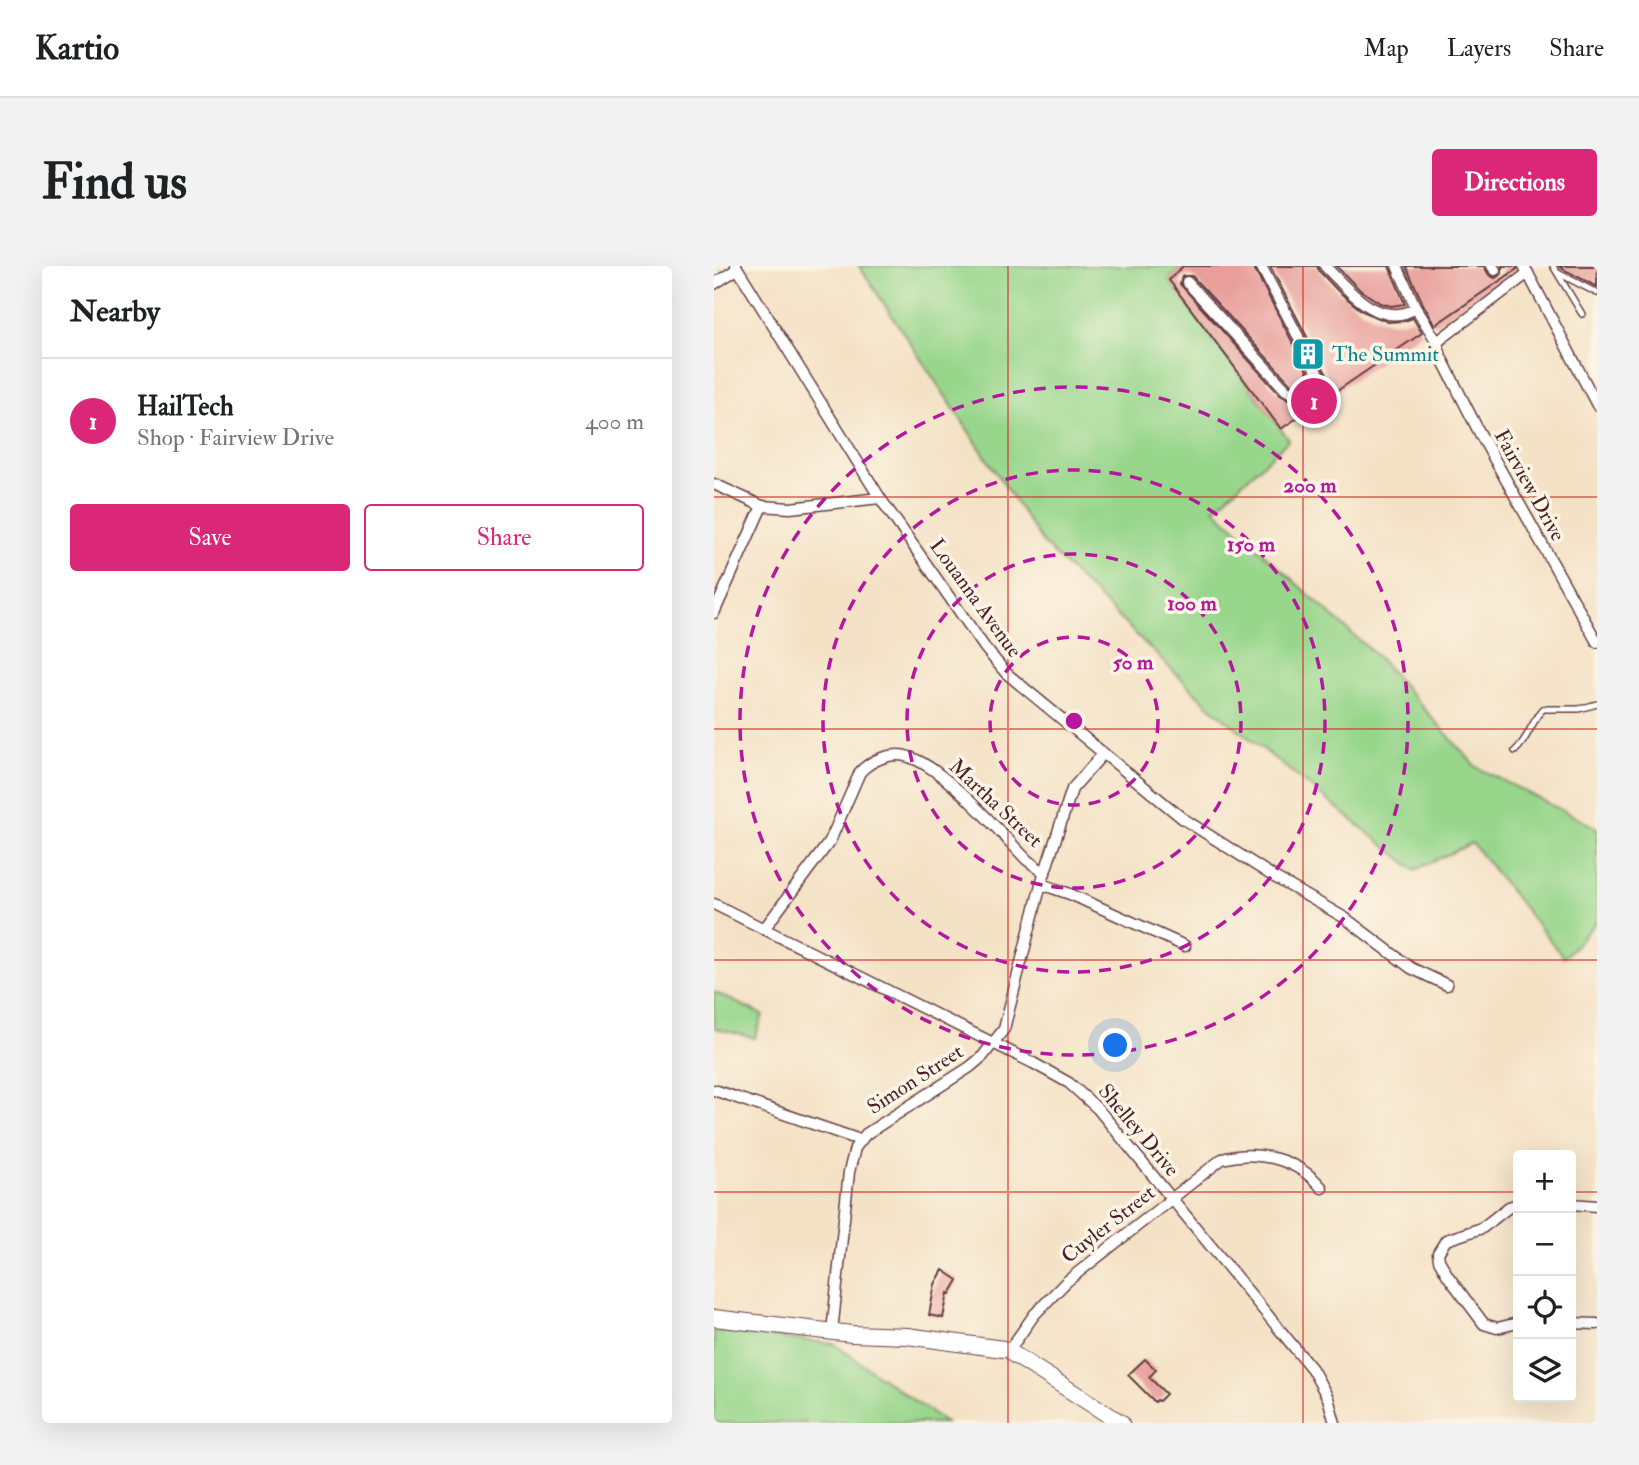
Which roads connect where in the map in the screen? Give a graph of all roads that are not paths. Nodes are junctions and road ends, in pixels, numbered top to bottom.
1 (1261, 266) edge
2 (1325, 266) edge
3 (1396, 266) edge
4 (1553, 266) edge
5 (737, 267) edge
6 (1526, 270) edge
7 (1558, 273) junction
8 (1186, 282) dead end
9 (714, 284) edge
10 (1597, 293) edge
11 (1416, 308) junction
12 (1581, 314) dead end
13 (1437, 342) junction
14 (1597, 405) edge
15 (714, 484) edge
16 (880, 498) junction
17 (762, 506) junction
18 (714, 613) edge
19 (1597, 642) edge
20 (1597, 704) edge
21 (1515, 751) dead end
22 (1103, 754) junction
23 (1043, 879) junction
24 (714, 904) edge
25 (764, 929) junction
26 (1185, 946) dead end
27 (1447, 985) dead end
28 (993, 1045) junction
29 (714, 1090) edge
30 (860, 1140) junction
31 (1322, 1188) dead end
32 (1171, 1199) junction
33 (1576, 1204) edge
34 (1513, 1206) edge
35 (1597, 1206) edge
36 (714, 1318) edge
37 (1513, 1323) edge
38 (1576, 1323) edge
39 (1597, 1324) edge
40 (832, 1332) junction
41 (1007, 1353) junction
42 (1036, 1372) junction
43 (1106, 1423) edge
44 (1121, 1423) edge
45 (1335, 1423) edge

1 - 8 street
2 - 11 street
3 - 11 street, Fairview Drive
4 - 7 lane
5 - 9 street
5 - 16 street, Louanna Avenue
6 - 13 street
6 - 14 street
7 - 10 lane
7 - 12 lane
11 - 13 street, Fairview Drive
13 - 19 street, Fairview Drive
15 - 17 street
16 - 17 street
16 - 22 street, Louanna Avenue
17 - 18 street
20 - 21 lane
22 - 23 street, Simon Street
22 - 27 street, Louanna Avenue
23 - 25 street, Martha Street
23 - 26 street, Martha Street
23 - 28 street, Simon Street
24 - 25 street, Shelley Drive
25 - 28 street, Shelley Drive
28 - 30 street, Simon Street
28 - 32 street, Shelley Drive
29 - 30 street
30 - 40 street, Simon Street
31 - 32 street, Cuyler Street
32 - 41 street, Cuyler Street
32 - 45 street, Shelley Drive
33 - 35 street
34 - 37 street
36 - 40 street
38 - 39 street
40 - 41 street
41 - 42 street
42 - 43 street
42 - 44 street

